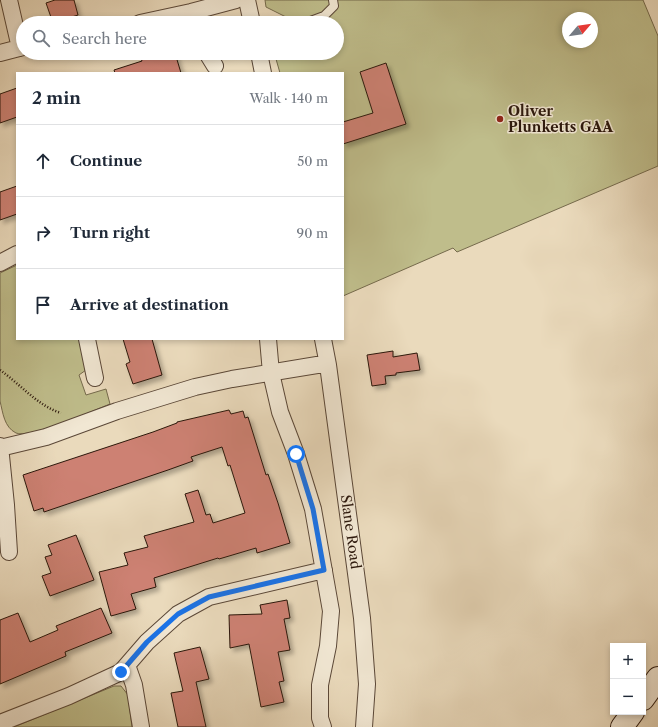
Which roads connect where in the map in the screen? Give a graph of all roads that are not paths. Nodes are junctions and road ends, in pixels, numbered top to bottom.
1 (9, 0) edge
2 (236, 0) edge
3 (247, 0) edge
4 (333, 0) edge
5 (191, 12) edge
6 (172, 16) edge
7 (250, 16) edge
8 (324, 16) edge
9 (16, 26) edge
10 (16, 49) edge
11 (0, 53) edge
12 (261, 60) edge
13 (264, 72) edge
14 (16, 255) edge
15 (0, 263) edge
16 (87, 340) edge
17 (268, 340) edge
18 (323, 340) edge
19 (328, 365) junction
20 (271, 373) junction
21 (95, 378) dead end
22 (0, 447) edge
23 (9, 552) dead end
24 (324, 570) junction
25 (127, 665) junction
26 (658, 678) edge
27 (646, 695) edge
28 (631, 715) edge
29 (0, 723) edge
30 (141, 727) edge
31 (323, 727) edge
32 (364, 727) edge
33 (622, 727) edge

1 - 9 street
2 - 5 street
3 - 7 street
4 - 8 lane
5 - 6 street
10 - 11 street
12 - 13 street
14 - 15 street
16 - 21 street
17 - 20 street
18 - 19 street, Slane Road
19 - 20 street
19 - 32 street, Slane Road
20 - 22 street
20 - 24 street
22 - 23 street
24 - 25 street
24 - 31 street
25 - 29 street
25 - 30 street
26 - 27 main road
28 - 33 main road

